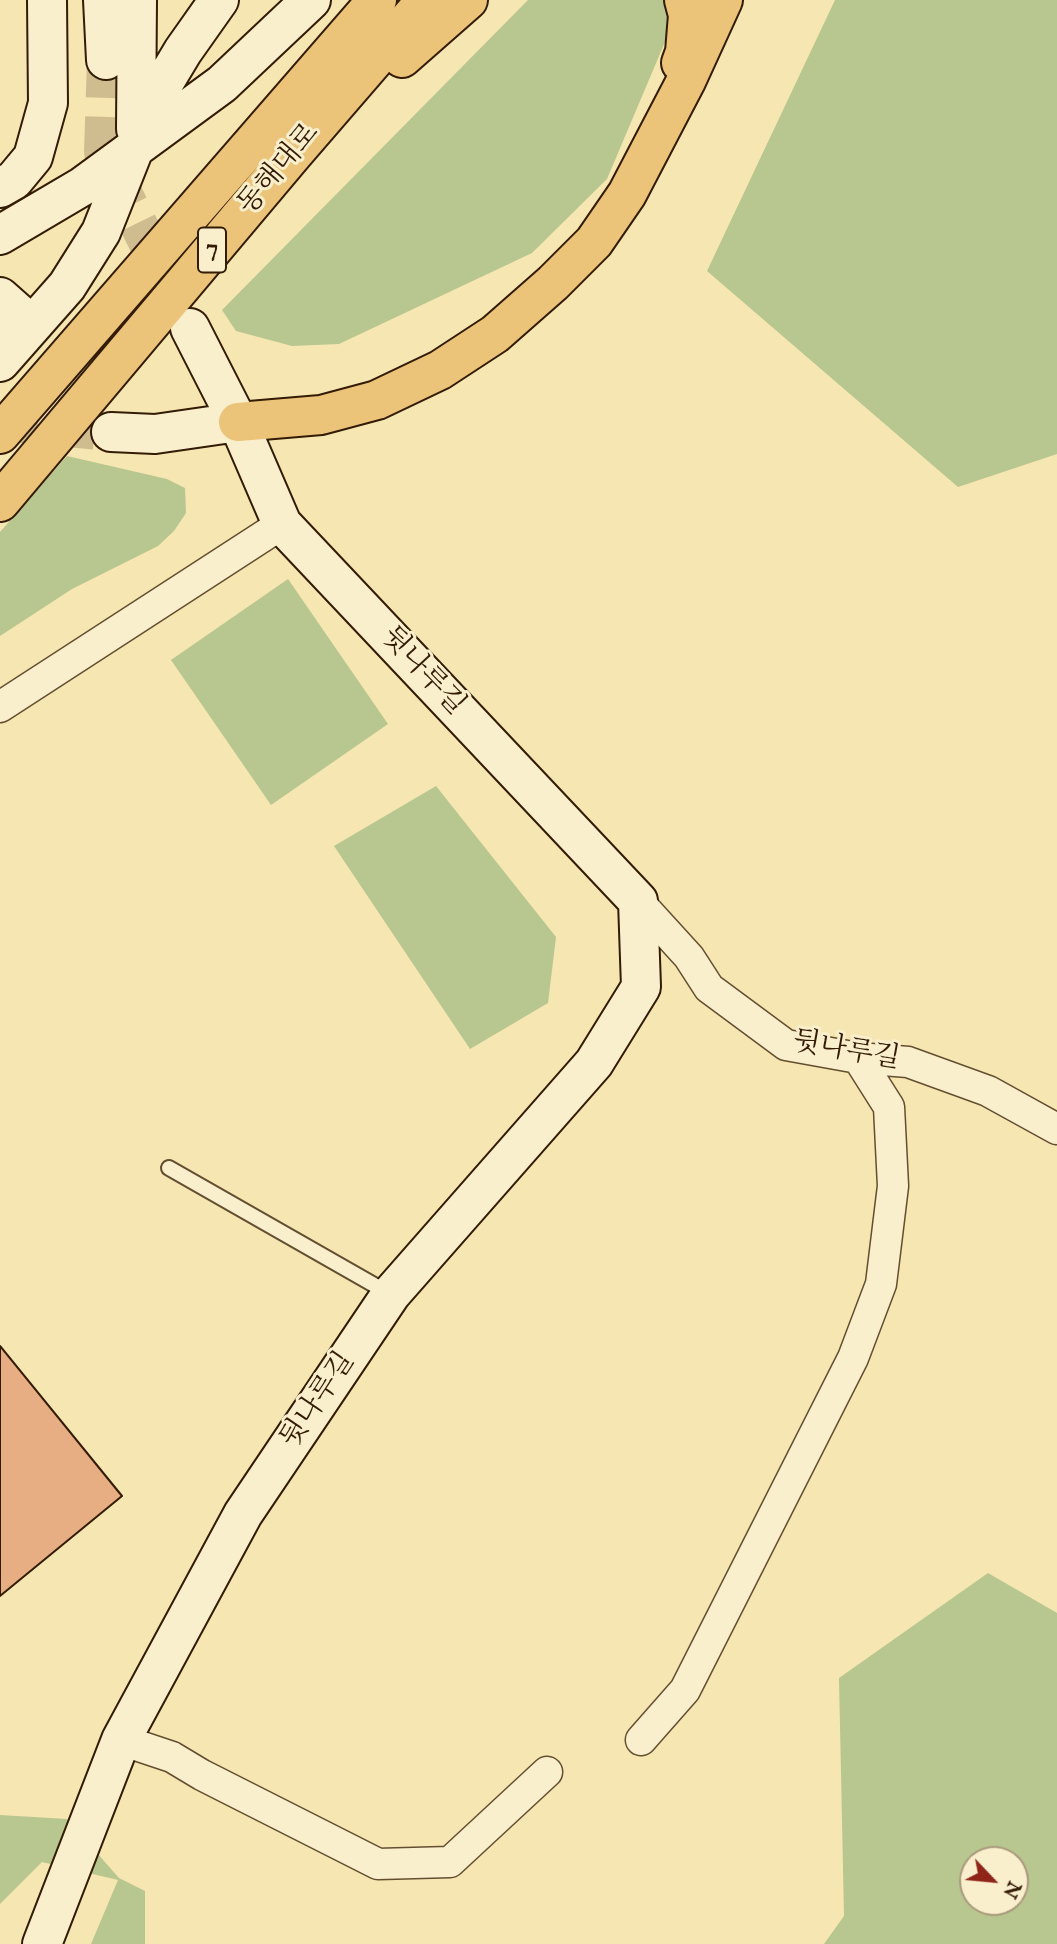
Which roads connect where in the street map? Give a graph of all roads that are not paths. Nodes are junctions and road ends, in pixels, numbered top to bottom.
1 (47, 0) edge
2 (103, 0) edge
3 (137, 0) edge
4 (219, 0) edge
5 (311, 0) edge
6 (377, 0) edge
7 (426, 0) edge
8 (468, 0) edge
9 (684, 0) edge
10 (723, 0) edge
11 (106, 60) tunnel mouth
12 (136, 149) junction
13 (293, 154) junction
14 (0, 188) edge
15 (0, 235) edge
16 (0, 296) edge
17 (190, 328) tunnel mouth
18 (4, 358) edge
19 (237, 422) junction
20 (111, 432) tunnel mouth
21 (0, 434) edge
22 (0, 502) edge
23 (282, 524) junction
24 (0, 707) edge
25 (638, 901) junction
26 (858, 1058) junction
27 (1057, 1129) edge
28 (169, 1168) dead end
29 (391, 1294) junction
30 (121, 1740) junction
31 (641, 1740) dead end
32 (547, 1772) dead end
33 (42, 1944) edge

1 - 14 street
2 - 11 street
3 - 12 street
4 - 12 street
5 - 12 street
6 - 21 main road, 동해대로 / 7
7 - 13 main road, 동해대로 / 7
8 - 13 main road
9 - 19 main road
10 - 19 main road
12 - 15 street
12 - 18 street
13 - 22 main road, 동해대로 / 7
16 - 18 street
17 - 19 street, 뒷나루길
19 - 20 street
19 - 23 street, 뒷나루길
23 - 24 street
23 - 25 street, 뒷나루길
25 - 26 street, 뒷나루길
25 - 29 street, 뒷나루길
26 - 27 street, 뒷나루길
26 - 31 street
28 - 29 lane
29 - 30 street, 뒷나루길
30 - 32 street
30 - 33 street, 뒷나루길

